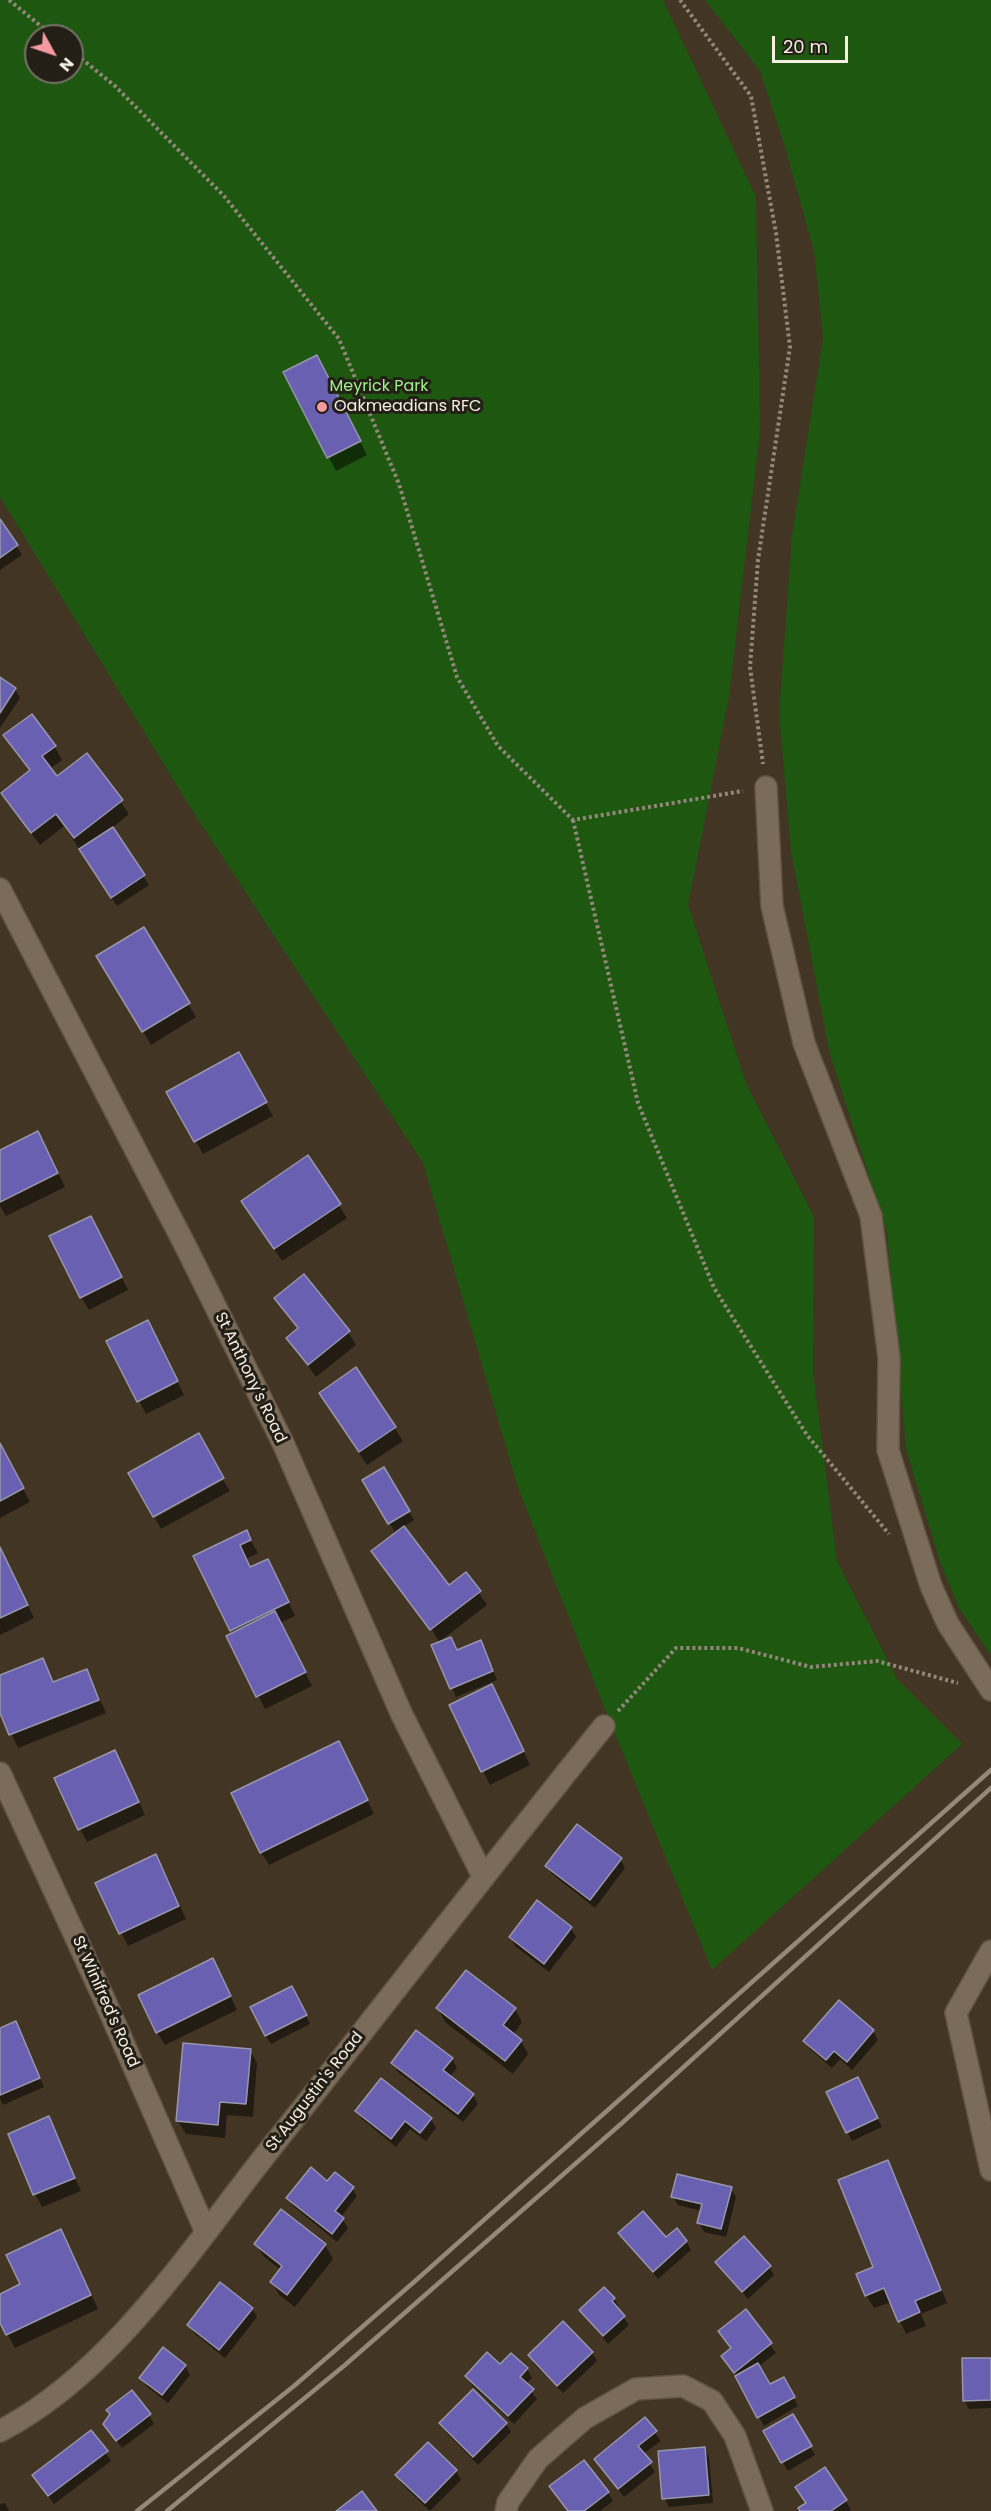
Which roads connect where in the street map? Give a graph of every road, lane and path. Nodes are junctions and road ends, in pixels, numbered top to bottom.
1 (9, 0) edge
2 (680, 0) edge
3 (38, 24) edge
4 (84, 61) edge
5 (766, 787) junction
6 (573, 820) junction
7 (0, 889) edge
8 (895, 1541) dead end
9 (968, 1686) dead end
10 (991, 1690) edge
11 (604, 1726) joint
12 (0, 1773) edge
13 (483, 1876) junction
14 (991, 1951) edge
15 (991, 2170) edge
16 (206, 2232) junction
17 (0, 2431) edge
18 (506, 2511) edge
19 (762, 2511) edge

1 - 3 path
2 - 5 path
4 - 6 path
5 - 6 path
5 - 10 street
6 - 8 path
7 - 13 street, St Anthony's Road
9 - 11 path
11 - 13 street, St Augustin's Road
12 - 16 street, St Winifred's Road
13 - 16 street, St Augustin's Road
14 - 15 street
16 - 17 street, St Augustin's Road
18 - 19 street

